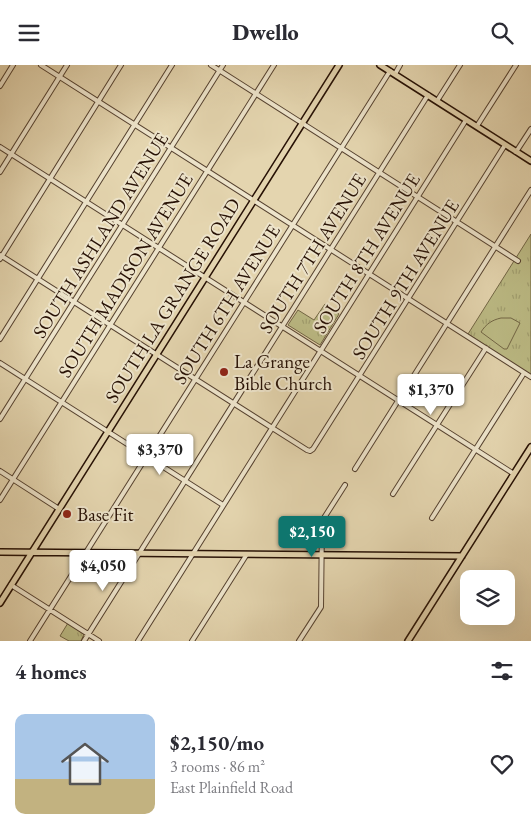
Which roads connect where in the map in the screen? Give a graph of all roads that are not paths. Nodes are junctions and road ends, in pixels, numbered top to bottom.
1 (13, 65) edge
2 (41, 65) edge
3 (67, 65) edge
4 (121, 65) edge
5 (172, 65) edge
6 (211, 65) edge
7 (223, 65) edge
8 (274, 65) edge
9 (339, 65) edge
10 (380, 65) edge
11 (400, 65) edge
12 (460, 65) edge
13 (516, 65) edge
14 (220, 71) junction
15 (392, 72) junction
16 (60, 77) junction
17 (0, 85) edge
18 (256, 94) junction
19 (428, 95) junction
20 (98, 101) junction
21 (437, 101) junction
22 (466, 120) junction
23 (302, 123) junction
24 (135, 124) junction
25 (477, 127) junction
26 (531, 129) edge
27 (505, 145) junction
28 (0, 147) edge
29 (171, 147) junction
30 (341, 148) junction
31 (516, 152) junction
32 (11, 154) junction
33 (531, 161) edge
34 (207, 170) junction
35 (0, 172) edge
36 (379, 173) junction
37 (50, 179) junction
38 (531, 190) edge
39 (418, 197) junction
40 (254, 200) junction
41 (86, 202) junction
42 (457, 222) junction
43 (122, 224) junction
44 (292, 225) junction
45 (495, 246) junction
46 (158, 248) junction
47 (331, 249) junction
48 (0, 257) edge
49 (518, 261) dead end
50 (369, 274) junction
51 (204, 278) junction
52 (37, 279) junction
53 (408, 299) junction
54 (74, 302) junction
55 (244, 302) junction
56 (447, 323) junction
57 (110, 325) junction
58 (282, 327) junction
59 (0, 339) edge
60 (486, 348) junction
61 (320, 351) junction
62 (156, 355) junction
63 (0, 363) edge
64 (524, 373) junction
65 (360, 376) junction
66 (531, 377) edge
67 (25, 379) junction
68 (195, 379) junction
69 (398, 401) junction
70 (62, 402) junction
71 (233, 404) junction
72 (0, 419) edge
73 (436, 425) junction
74 (272, 428) junction
75 (108, 431) junction
76 (531, 447) edge
77 (475, 450) junction
78 (146, 456) junction
79 (355, 469) dead end
80 (0, 471) edge
81 (514, 474) junction
82 (13, 479) junction
83 (186, 481) junction
84 (344, 485) dead end
85 (393, 494) dead end
86 (0, 500) edge
87 (224, 505) junction
88 (59, 509) junction
89 (432, 518) dead end
90 (0, 552) edge
91 (32, 552) junction
92 (86, 553) junction
93 (139, 553) junction
94 (193, 553) junction
95 (247, 554) junction
96 (322, 555) junction
97 (462, 556) junction
98 (11, 585) junction
99 (0, 603) edge
100 (50, 610) junction
101 (88, 634) junction
102 (30, 641) edge
103 (84, 641) edge
104 (99, 641) edge
105 (138, 641) edge
106 (192, 641) edge
107 (300, 641) edge
108 (408, 641) edge

1 - 17 street
2 - 16 street
3 - 16 street
4 - 20 street
5 - 24 street
6 - 14 street
7 - 14 street, SOUTH ASHLAND AVENUE
8 - 18 street, SOUTH MADISON AVENUE
9 - 23 main road, SOUTH LA GRANGE ROAD
10 - 15 main road
11 - 15 street, SOUTH 6TH AVENUE
12 - 21 street
13 - 25 street
14 - 18 street
14 - 29 street, SOUTH ASHLAND AVENUE
15 - 19 main road
15 - 30 street, SOUTH 6TH AVENUE
16 - 20 street
16 - 32 street
18 - 23 street
18 - 34 street, SOUTH MADISON AVENUE
19 - 21 main road
19 - 36 street, SOUTH 7TH AVENUE
20 - 24 street
20 - 37 street
21 - 22 main road
22 - 25 main road
22 - 39 street, SOUTH 8TH AVENUE
23 - 30 street
23 - 40 main road, SOUTH LA GRANGE ROAD
24 - 29 street
24 - 41 street
25 - 27 main road
26 - 31 street
27 - 31 main road
27 - 42 street, SOUTH 9TH AVENUE
28 - 32 street
29 - 34 street
29 - 43 street, SOUTH ASHLAND AVENUE
30 - 36 street
30 - 44 street, SOUTH 6TH AVENUE
31 - 33 main road
32 - 35 street
32 - 37 street
34 - 40 street
34 - 46 street, SOUTH MADISON AVENUE
36 - 39 street
36 - 47 street, SOUTH 7TH AVENUE
37 - 41 street
37 - 48 street
38 - 45 street
39 - 42 street
39 - 50 street, SOUTH 8TH AVENUE
40 - 44 street
40 - 51 main road, SOUTH LA GRANGE ROAD
41 - 43 street
41 - 52 street
42 - 45 street
42 - 53 street, SOUTH 9TH AVENUE
43 - 46 street
43 - 54 street, SOUTH ASHLAND AVENUE
44 - 47 street
44 - 55 street, SOUTH 6TH AVENUE
45 - 49 street
45 - 56 street
46 - 51 street
46 - 57 street, SOUTH MADISON AVENUE
47 - 50 street
47 - 58 street, SOUTH 7TH AVENUE
48 - 52 street
50 - 53 street
50 - 61 street, SOUTH 8TH AVENUE
51 - 55 street
51 - 62 main road, SOUTH LA GRANGE ROAD
52 - 54 street
52 - 59 street
53 - 56 street
53 - 65 street, SOUTH 9TH AVENUE
54 - 57 street
54 - 67 street, SOUTH ASHLAND AVENUE
55 - 58 street
55 - 68 street, SOUTH 6TH AVENUE
56 - 60 street
56 - 69 street
57 - 62 street
57 - 70 street, SOUTH MADISON AVENUE
58 - 61 street
58 - 71 street, SOUTH 7TH AVENUE
60 - 64 street
60 - 73 street
61 - 65 street
61 - 74 street, SOUTH 8TH AVENUE
62 - 68 street
62 - 75 main road, SOUTH LA GRANGE ROAD
63 - 67 street
64 - 66 street
64 - 77 street
65 - 69 street
65 - 74 street, SOUTH 9TH AVENUE
67 - 70 street
67 - 72 street, SOUTH ASHLAND AVENUE
68 - 71 street
68 - 78 street, SOUTH 6TH AVENUE
69 - 73 street
69 - 79 street
70 - 75 street
70 - 82 street, SOUTH MADISON AVENUE
71 - 74 street
71 - 83 street, SOUTH 7TH AVENUE
73 - 77 street
73 - 85 street
74 - 87 street, SOUTH 8TH AVENUE
75 - 78 street
75 - 88 main road, SOUTH LA GRANGE ROAD
76 - 81 main road
77 - 81 street
77 - 89 street
78 - 83 street
78 - 92 street, SOUTH 6TH AVENUE
80 - 82 street
81 - 97 main road
82 - 86 street, SOUTH MADISON AVENUE
82 - 88 street
83 - 87 street
83 - 93 street, SOUTH 7TH AVENUE
84 - 96 street
87 - 94 street, SOUTH 8TH AVENUE
88 - 91 main road, SOUTH LA GRANGE ROAD
90 - 91 main road
91 - 92 main road
91 - 98 main road, SOUTH LA GRANGE ROAD
92 - 93 main road
92 - 100 street, SOUTH 6TH AVENUE
93 - 94 main road
93 - 101 street, SOUTH 7TH AVENUE
94 - 95 main road
94 - 105 street, SOUTH 8TH AVENUE
95 - 96 main road
95 - 106 street
96 - 97 main road
96 - 107 street
97 - 108 main road
98 - 99 main road, SOUTH LA GRANGE ROAD
98 - 100 street
100 - 101 street
100 - 102 street, SOUTH 6TH AVENUE
101 - 103 street, SOUTH 7TH AVENUE
101 - 104 street

